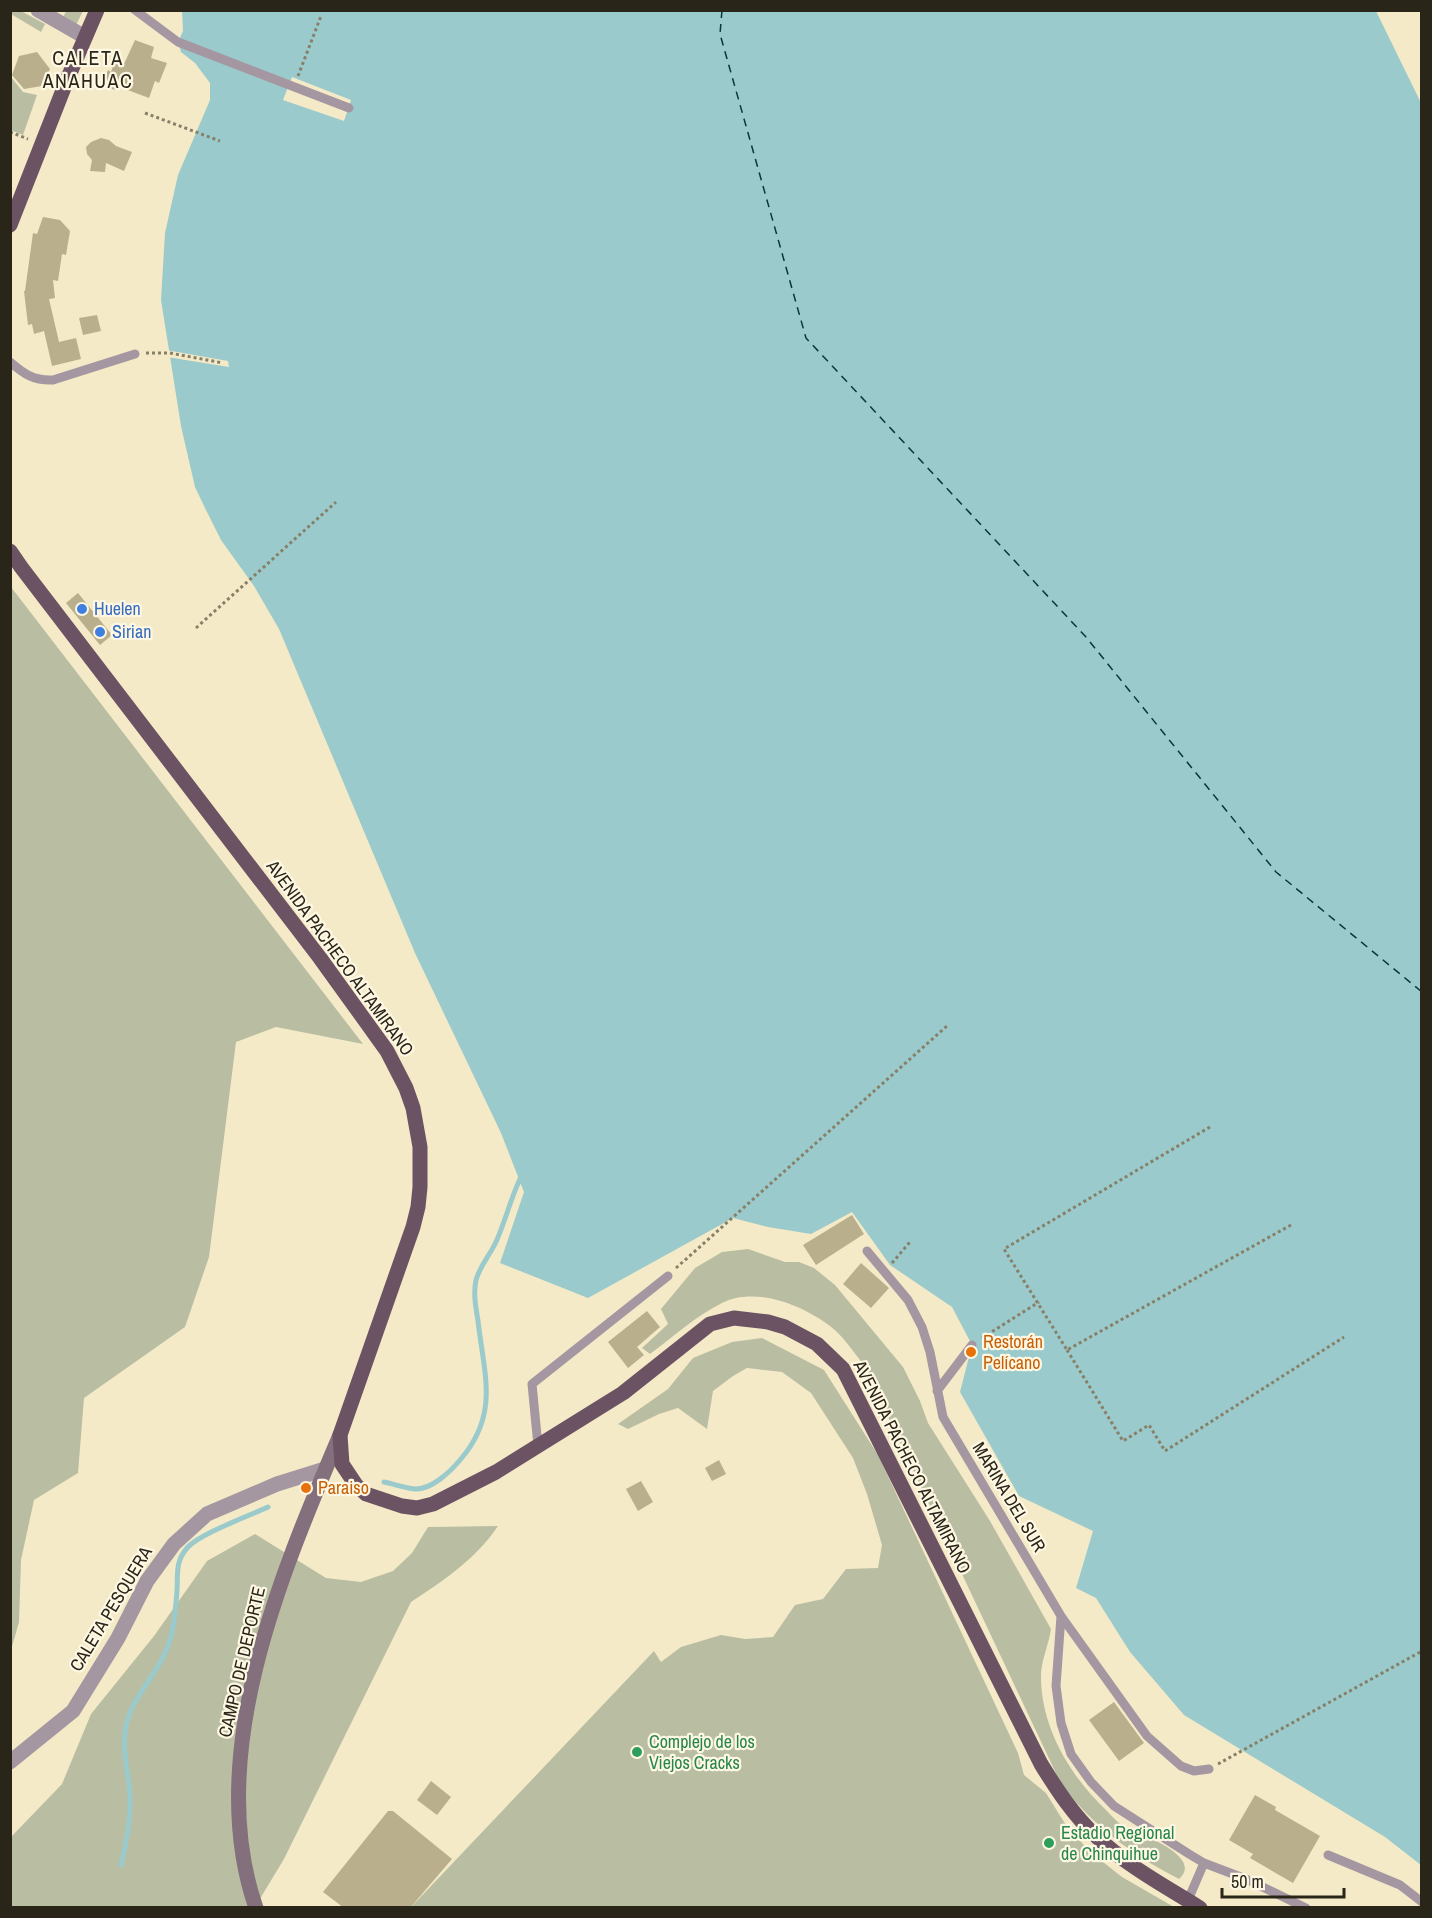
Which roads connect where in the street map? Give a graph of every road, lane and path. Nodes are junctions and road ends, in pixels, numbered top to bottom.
1 (38, 10) edge
2 (98, 10) edge
3 (135, 10) edge
4 (321, 16) dead end
5 (60, 17) edge
6 (85, 37) junction
7 (293, 88) junction
8 (349, 108) dead end
9 (145, 113) dead end
10 (220, 141) dead end
11 (10, 225) edge
12 (135, 354) joint
13 (10, 362) edge
14 (223, 363) dead end
15 (336, 502) dead end
16 (10, 551) edge
17 (196, 628) dead end
18 (947, 1026) dead end
19 (1210, 1127) dead end
20 (1290, 1225) dead end
21 (910, 1242) dead end
22 (867, 1251) dead end
23 (890, 1265) dead end
24 (668, 1276) joint
25 (1039, 1302) junction
26 (1344, 1337) dead end
27 (972, 1345) joint
28 (1067, 1350) junction
29 (937, 1391) junction
30 (340, 1435) junction
31 (538, 1446) junction
32 (325, 1469) junction
33 (1061, 1616) junction
34 (1422, 1651) edge
35 (10, 1761) edge
36 (1209, 1769) joint
37 (1328, 1855) dead end
38 (1204, 1863) junction
39 (1422, 1902) edge
40 (1194, 1904) edge
41 (256, 1908) edge
42 (1306, 1908) edge

1 - 5 street
2 - 6 main road
3 - 7 lane
4 - 7 path
5 - 6 street
6 - 11 main road
7 - 8 lane
9 - 10 path
12 - 13 lane
12 - 14 path
15 - 17 path
16 - 30 main road, AVENIDA PACHECO ALTAMIRANO
18 - 24 path
19 - 25 path
20 - 28 path
21 - 23 path
22 - 29 lane, MARINA DEL SUR
24 - 31 lane
25 - 27 path
25 - 28 path
26 - 28 path
27 - 29 lane
29 - 33 lane, MARINA DEL SUR
30 - 31 main road, AVENIDA PACHECO ALTAMIRANO
30 - 32 main road, CAMPO DE DEPORTE
31 - 40 main road, AVENIDA PACHECO ALTAMIRANO
32 - 35 street, CALETA PESQUERA
32 - 41 main road, CAMPO DE DEPORTE
33 - 36 lane, MARINA DEL SUR
33 - 38 lane
34 - 36 path
37 - 39 lane
38 - 40 lane
38 - 42 lane

